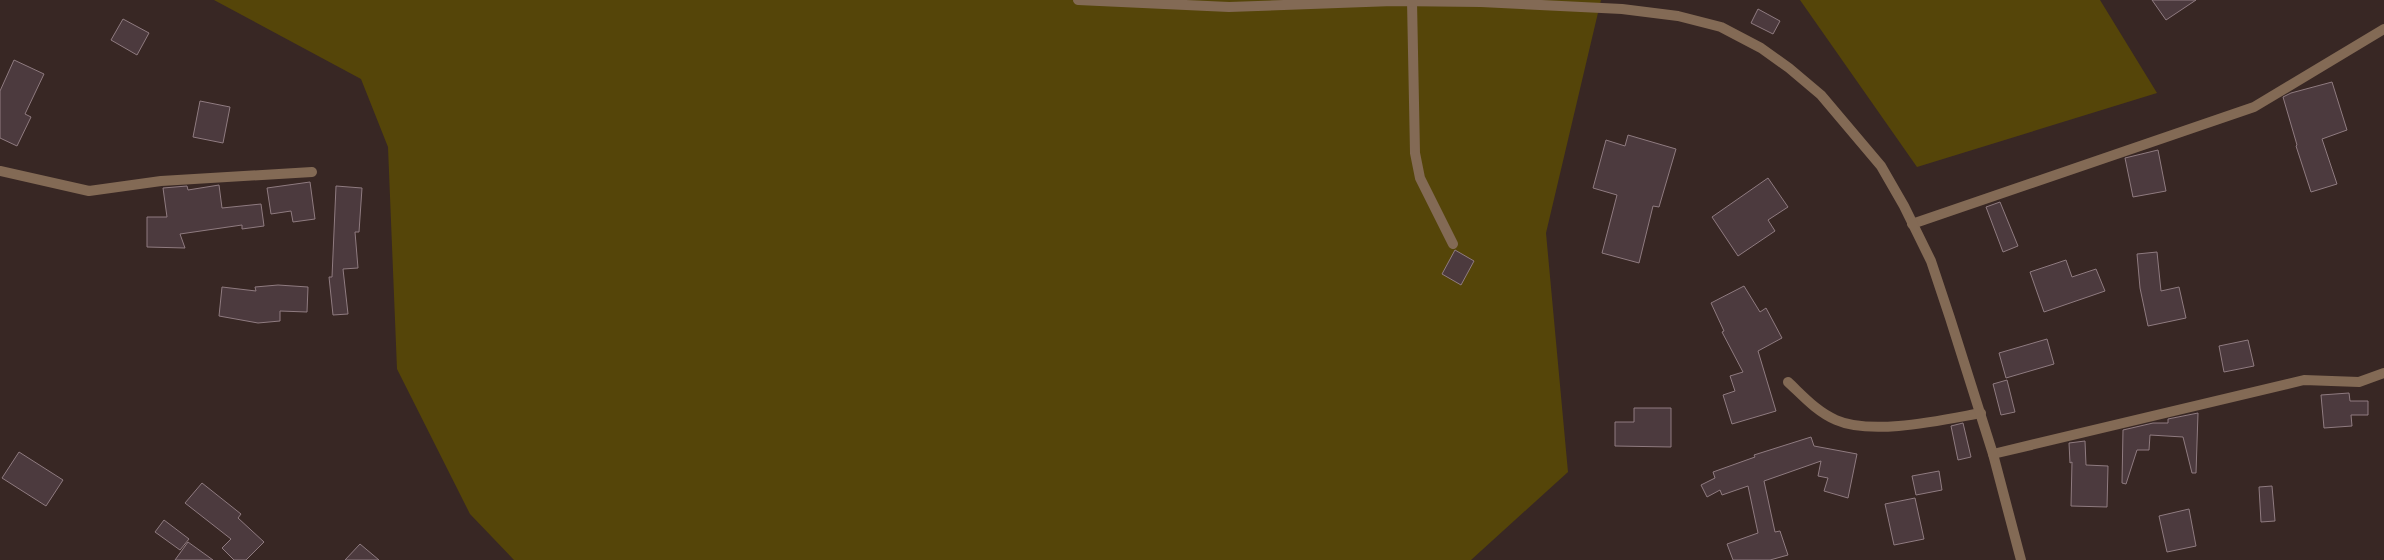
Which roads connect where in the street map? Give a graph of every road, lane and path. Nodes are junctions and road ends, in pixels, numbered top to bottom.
1 (1078, 0) edge
2 (1412, 1) junction
3 (2384, 29) edge
4 (0, 171) edge
5 (312, 172) dead end
6 (1912, 224) junction
7 (1453, 244) dead end
8 (2384, 373) edge
9 (1788, 382) dead end
10 (1981, 413) junction
11 (1993, 454) junction
12 (2021, 560) edge

1 - 2 street
2 - 6 street
2 - 7 street
3 - 6 street
4 - 5 street
6 - 10 street
8 - 11 street
9 - 10 street
10 - 11 street
11 - 12 street

